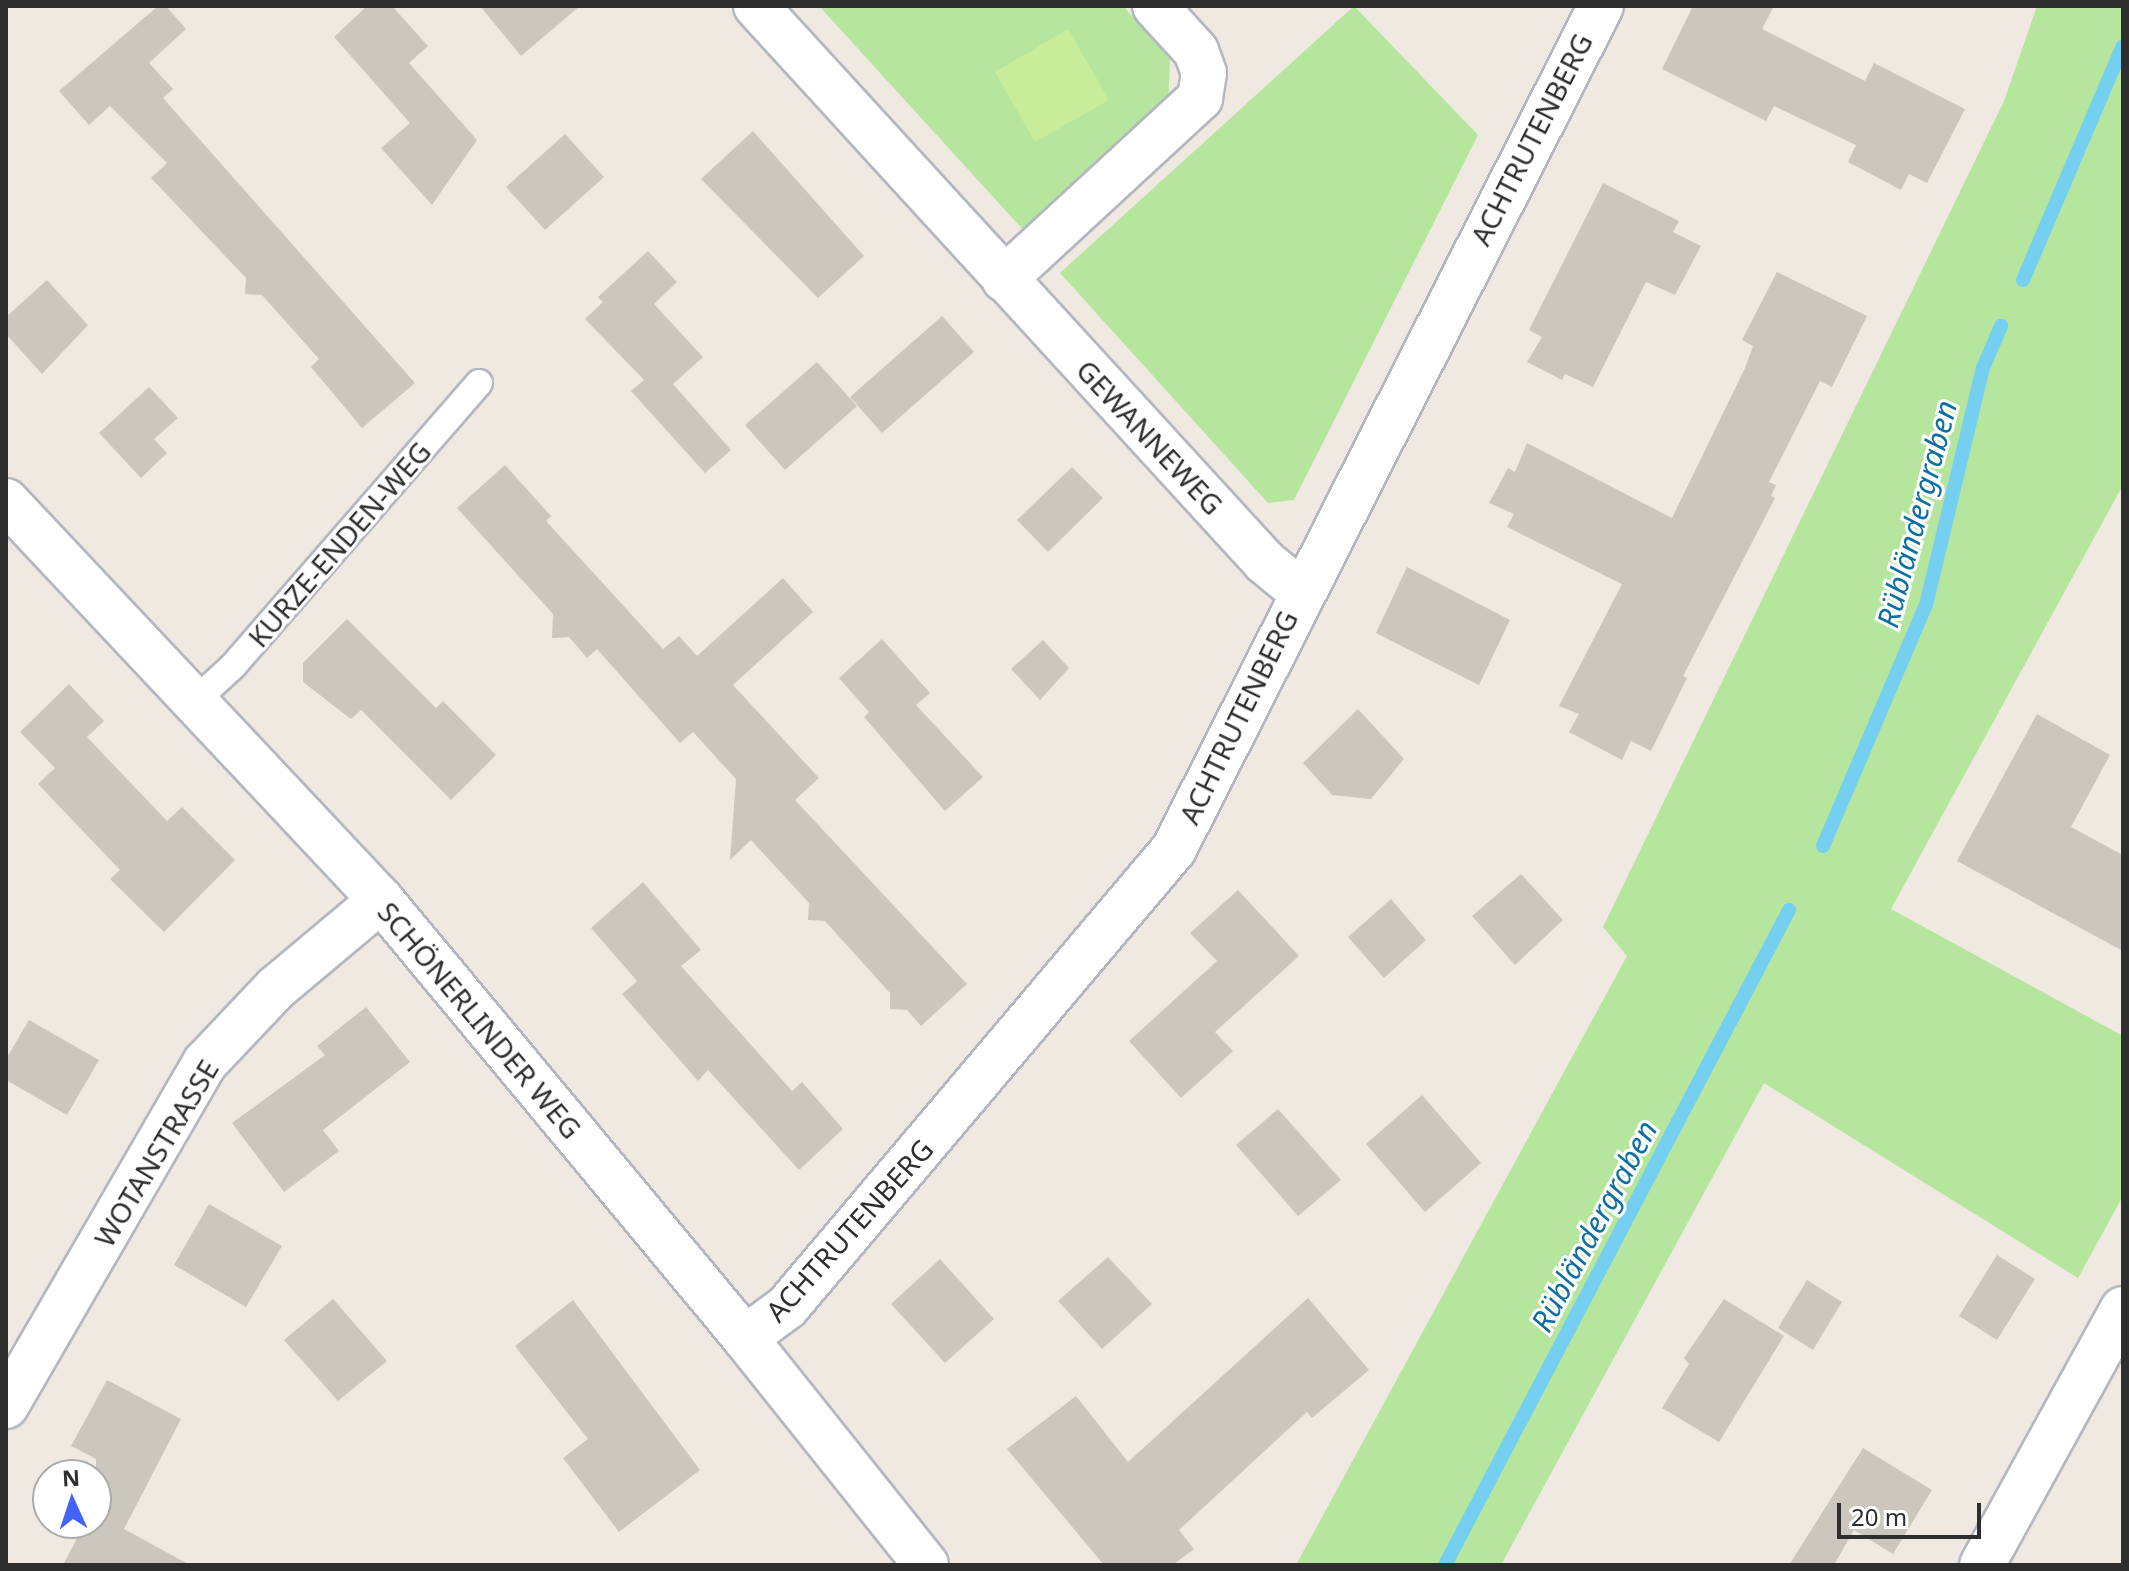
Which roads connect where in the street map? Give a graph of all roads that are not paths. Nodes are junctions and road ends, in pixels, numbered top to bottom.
1 (756, 6) edge
2 (1155, 6) edge
3 (1601, 6) edge
4 (1004, 279) junction
5 (479, 383) dead end
6 (6, 501) edge
7 (1300, 591) junction
8 (195, 701) junction
9 (381, 900) junction
10 (2123, 1309) edge
11 (745, 1338) junction
12 (6, 1406) edge
13 (926, 1565) edge
14 (1982, 1565) edge

1 - 4 street, GEWANNEWEG
2 - 4 street
3 - 7 street, ACHTRUTENBERG
4 - 7 street, GEWANNEWEG
5 - 8 lane, KURZE-ENDEN-WEG
6 - 8 street, SCHÖNERLINDER WEG
7 - 11 street, ACHTRUTENBERG
8 - 9 street, SCHÖNERLINDER WEG
9 - 11 street, SCHÖNERLINDER WEG
9 - 12 street, WOTANSTRASSE
10 - 14 street
11 - 13 street, SCHÖNERLINDER WEG

